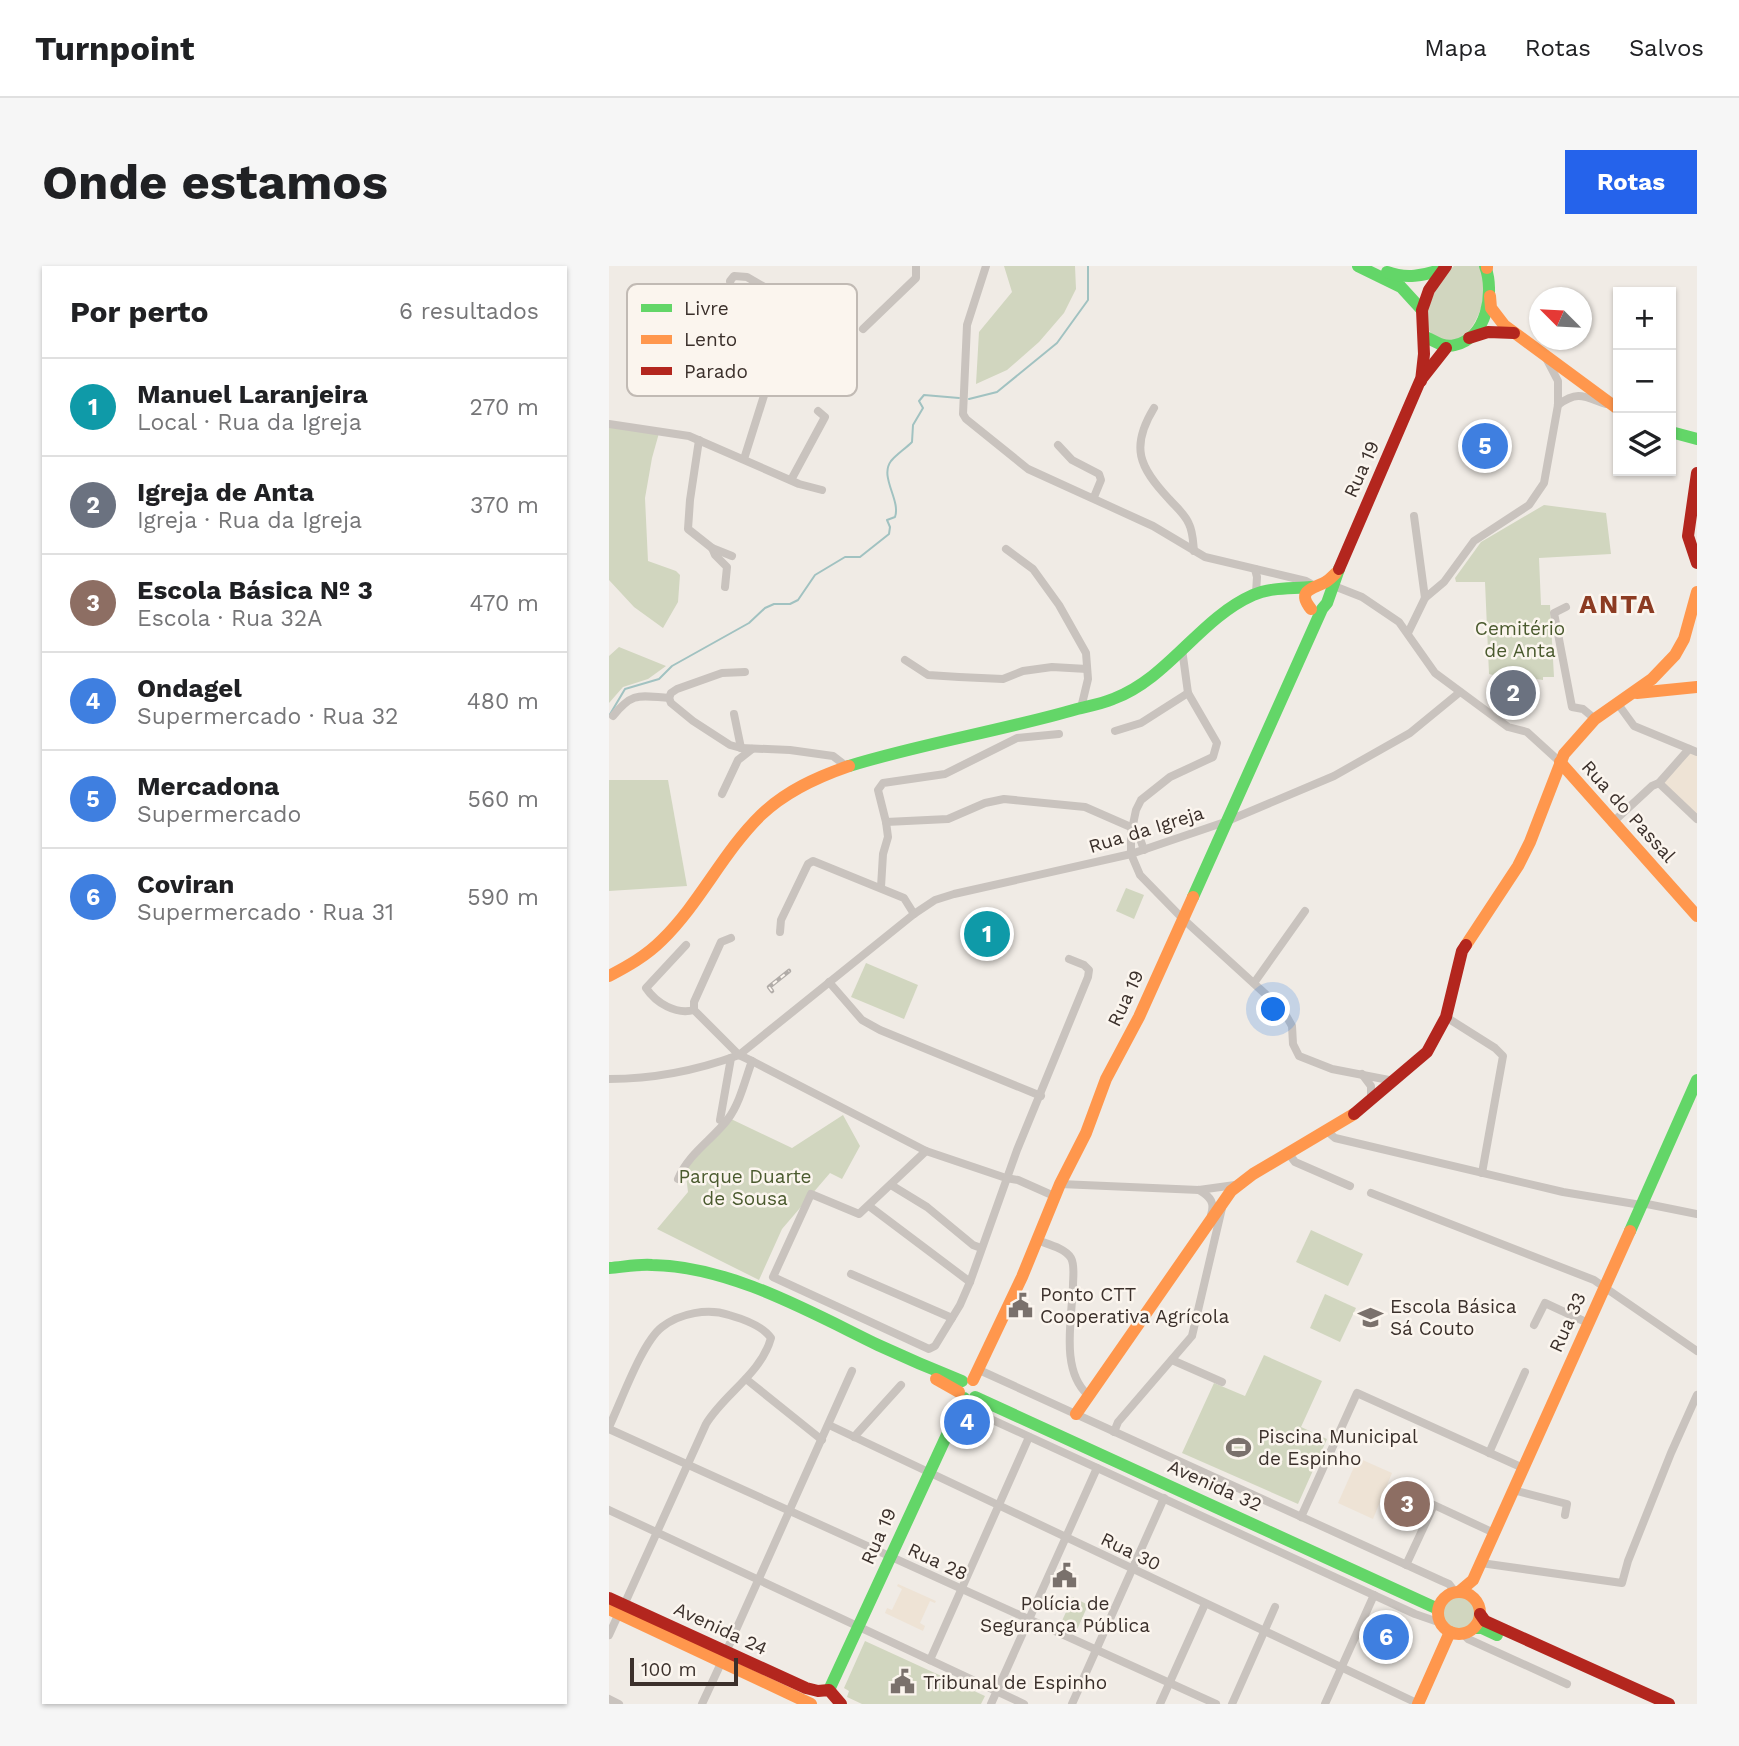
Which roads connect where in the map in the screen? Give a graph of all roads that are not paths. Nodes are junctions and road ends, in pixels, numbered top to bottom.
1 (916, 266) edge
2 (986, 266) edge
3 (1358, 266) edge
4 (1374, 266) edge
5 (1486, 267) edge
6 (1444, 268) edge
7 (730, 284) edge
8 (759, 284) edge
9 (1490, 296) junction
10 (1422, 310) junction
11 (863, 329) dead end
12 (1514, 333) junction
13 (1424, 336) junction
14 (1469, 338) junction
15 (1446, 348) junction
16 (1545, 354) junction
17 (1420, 381) junction
18 (764, 396) edge
19 (1558, 405) junction
20 (1613, 405) edge
21 (1613, 407) edge
22 (1154, 408) dead end
23 (818, 411) dead end
24 (609, 424) edge
25 (1676, 433) edge
26 (1697, 439) edge
27 (699, 440) junction
28 (1058, 445) dead end
29 (744, 459) junction
30 (1697, 473) edge
31 (791, 480) junction
32 (822, 490) dead end
33 (1094, 497) junction
34 (1413, 516) dead end
35 (712, 548) junction
36 (1006, 549) dead end
37 (1194, 551) junction
38 (731, 556) dead end
39 (1697, 563) edge
40 (1255, 569) junction
41 (1333, 585) junction
42 (725, 587) dead end
43 (1315, 587) junction
44 (1293, 590) junction
45 (1697, 592) edge
46 (1255, 593) junction
47 (1425, 598) junction
48 (1313, 606) junction
49 (1566, 607) dead end
50 (1408, 633) junction
51 (1182, 649) junction
52 (905, 660) dead end
53 (1087, 669) junction
54 (745, 672) dead end
55 (1659, 686) junction
56 (1697, 687) edge
57 (1460, 692) junction
58 (1188, 693) junction
59 (669, 698) junction
60 (1618, 705) junction
61 (1081, 708) junction
62 (734, 714) dead end
63 (613, 716) dead end
64 (1595, 719) junction
65 (1115, 731) dead end
66 (1059, 734) dead end
67 (741, 748) junction
68 (752, 749) junction
69 (1693, 751) edge
70 (1560, 762) junction
71 (846, 766) junction
72 (1659, 783) junction
73 (722, 794) dead end
74 (1695, 814) edge
75 (886, 821) junction
76 (1225, 822) junction
77 (1612, 823) junction
78 (1133, 828) junction
79 (1144, 850) junction
80 (1131, 854) junction
81 (881, 887) junction
82 (1305, 911) dead end
83 (914, 914) junction
84 (1697, 916) edge
85 (1182, 918) junction
86 (780, 932) dead end
87 (731, 937) dead end
88 (685, 945) dead end
89 (1069, 959) dead end
90 (609, 976) edge
91 (829, 982) junction
92 (1254, 983) junction
93 (694, 1010) junction
94 (1446, 1017) junction
95 (735, 1056) junction
96 (752, 1061) junction
97 (1362, 1074) junction
98 (609, 1079) edge
99 (1697, 1080) edge
100 (1395, 1081) junction
101 (1376, 1089) junction
102 (1041, 1096) junction
103 (720, 1120) dead end
104 (1328, 1132) junction
105 (926, 1151) junction
106 (1289, 1154) junction
107 (1482, 1173) junction
108 (1006, 1178) junction
109 (678, 1179) dead end
110 (1060, 1184) junction
111 (891, 1185) junction
112 (1237, 1185) junction
113 (1350, 1186) dead end
114 (1199, 1190) junction
115 (1371, 1193) dead end
116 (1054, 1196) junction
117 (1222, 1201) junction
118 (1640, 1205) junction
119 (869, 1206) junction
120 (1697, 1214) edge
121 (1209, 1220) junction
122 (1037, 1240) junction
123 (981, 1248) junction
124 (609, 1268) edge
125 (851, 1274) dead end
126 (969, 1282) junction
127 (1605, 1286) junction
128 (952, 1318) junction
129 (1588, 1323) junction
130 (1534, 1325) dead end
131 (1697, 1351) edge
132 (1173, 1360) junction
133 (852, 1371) dead end
134 (1525, 1372) dead end
135 (746, 1379) junction
136 (1222, 1382) dead end
137 (901, 1385) dead end
138 (968, 1389) junction
139 (1088, 1395) junction
140 (1697, 1395) edge
141 (1076, 1414) junction
142 (829, 1425) junction
143 (609, 1428) edge
144 (1114, 1432) junction
145 (854, 1437) junction
146 (1029, 1437) junction
147 (822, 1440) junction
148 (1489, 1453) junction
149 (688, 1465) junction
150 (1097, 1468) junction
151 (1523, 1468) junction
152 (928, 1472) junction
153 (1513, 1490) junction
154 (1164, 1498) junction
155 (999, 1506) junction
156 (609, 1510) edge
157 (790, 1511) junction
158 (1565, 1515) dead end
159 (1301, 1517) junction
160 (657, 1532) junction
161 (1494, 1533) junction
162 (1066, 1537) junction
163 (890, 1556) junction
164 (1481, 1563) junction
165 (1406, 1565) junction
166 (1132, 1569) junction
167 (759, 1580) junction
168 (1473, 1580) junction
169 (961, 1589) junction
170 (1457, 1591) junction
171 (1374, 1595) junction
172 (609, 1598) edge
173 (1475, 1599) junction
174 (1205, 1604) junction
175 (1440, 1605) junction
176 (1276, 1607) dead end
177 (617, 1609) edge
178 (1480, 1614) junction
179 (1029, 1619) junction
180 (858, 1627) junction
181 (1457, 1629) junction
182 (1265, 1631) junction
183 (609, 1635) edge
184 (1096, 1650) junction
185 (724, 1656) junction
186 (930, 1660) junction
187 (1342, 1667) junction
188 (1169, 1683) junction
189 (1567, 1684) dead end
190 (997, 1692) junction
191 (832, 1698) edge
192 (609, 1699) edge
193 (619, 1704) edge
194 (702, 1704) edge
195 (811, 1704) edge
196 (991, 1704) edge
197 (1024, 1704) edge
198 (1072, 1704) edge
199 (1160, 1704) edge
200 (1216, 1704) edge
201 (1232, 1704) edge
202 (1325, 1704) edge
203 (1418, 1704) edge
204 (1649, 1704) edge
205 (1669, 1704) edge

1 - 11 street
2 - 33 street
3 - 10 main road
4 - 6 main road
5 - 9 main road
6 - 10 main road
7 - 8 street
9 - 12 main road
9 - 14 main road
10 - 13 main road, Rua 19
12 - 14 main road
12 - 16 main road
13 - 15 main road
13 - 17 main road, Rua 19
14 - 15 main road
15 - 17 main road, Rua 19
16 - 19 street
16 - 20 main road
17 - 41 main road, Rua 19
18 - 29 street
19 - 21 street
19 - 47 street
22 - 37 street
23 - 31 street
24 - 27 street
25 - 26 main road
27 - 29 street
27 - 35 street
28 - 33 street
29 - 31 street
30 - 39 main road
31 - 32 street
33 - 37 street
34 - 47 street
35 - 38 street
35 - 42 street
36 - 53 street
37 - 40 street
40 - 43 street
40 - 46 street
41 - 43 main road
41 - 43 main road
41 - 48 main road, Rua 19
41 - 50 street
43 - 44 main road
43 - 48 main road
44 - 46 main road
44 - 48 main road
45 - 55 main road
46 - 51 main road
47 - 50 street
48 - 76 main road, Rua 19
49 - 64 street
50 - 57 street
51 - 58 street
51 - 61 main road
52 - 53 street
53 - 61 street
54 - 59 street
55 - 56 main road
55 - 60 main road
57 - 70 street
57 - 76 street, Rua da Igreja
58 - 65 street
58 - 78 street
59 - 63 street
59 - 67 street
60 - 64 main road
60 - 69 street
61 - 71 main road
62 - 67 street
64 - 70 main road
66 - 75 street
67 - 68 street
68 - 71 street
68 - 73 street
69 - 72 street
70 - 77 main road, Rua do Passal
70 - 94 main road
71 - 90 main road
72 - 74 street
72 - 77 street
75 - 78 street
75 - 81 street
76 - 79 street, Rua da Igreja
76 - 85 main road, Rua 19
77 - 84 main road, Rua do Passal
78 - 79 street
78 - 80 street
79 - 80 street, Rua da Igreja
80 - 83 street, Rua da Igreja
80 - 85 street
81 - 83 street
81 - 86 street
82 - 92 street
83 - 91 street, Rua da Igreja
85 - 92 street
85 - 110 main road, Rua 19
87 - 93 street
88 - 93 street
89 - 102 street
91 - 95 street, Rua da Igreja
91 - 102 street
92 - 97 street
93 - 95 street
94 - 100 main road
94 - 107 street
95 - 96 street
95 - 98 street
95 - 103 street
96 - 105 street
96 - 109 street
97 - 100 street
97 - 101 street
99 - 118 main road, Rua 33
100 - 101 main road
101 - 104 main road
102 - 108 street
104 - 106 main road
104 - 107 street
105 - 108 street
105 - 111 street
106 - 112 main road
106 - 113 street
107 - 118 street
108 - 116 street
108 - 123 street
110 - 114 street
110 - 116 main road, Rua 19
111 - 119 street
111 - 123 street
112 - 114 street
112 - 117 main road
114 - 121 street
115 - 127 street
116 - 122 main road, Rua 19
117 - 121 main road
117 - 132 street
118 - 120 street
118 - 127 main road, Rua 33
119 - 126 street
119 - 128 street
121 - 139 main road
122 - 138 main road, Rua 19
122 - 139 street
123 - 126 street
124 - 138 main road, Avenida 32
125 - 128 street
126 - 128 street
127 - 129 main road, Rua 33
127 - 131 street
129 - 130 street
129 - 151 main road, Rua 33
132 - 136 street
132 - 144 street
133 - 142 street
134 - 148 street
135 - 143 street
135 - 147 street
135 - 149 street
137 - 145 street
138 - 141 street
138 - 146 street
138 - 152 main road, Rua 19
138 - 175 main road, Avenida 32
139 - 141 main road
140 - 164 street
141 - 144 street
142 - 145 street, Rua 30
142 - 147 street
143 - 149 street, Rua 28
144 - 159 street
145 - 152 street, Rua 30
146 - 150 street
146 - 155 street
147 - 157 street
148 - 151 street
148 - 159 street
149 - 157 street, Rua 28
149 - 160 street
150 - 154 street
150 - 162 street
151 - 153 main road, Rua 33
152 - 155 street, Rua 30
152 - 163 main road, Rua 19
153 - 158 street
153 - 161 main road, Rua 33
154 - 166 street
154 - 171 street
155 - 162 street, Rua 30
155 - 169 street
156 - 160 street
157 - 163 street, Rua 28
157 - 167 street
159 - 165 street
160 - 167 street
160 - 177 street
161 - 164 main road, Rua 33
161 - 165 street
162 - 166 street, Rua 30
162 - 179 street
163 - 169 street, Rua 28
163 - 180 main road, Rua 19
164 - 168 main road, Rua 33
165 - 170 street
166 - 174 street, Rua 30
166 - 184 street
167 - 180 street
167 - 185 street
168 - 170 main road, Rua 33
168 - 173 main road
169 - 179 street, Rua 28
169 - 186 street
170 - 173 main road
170 - 175 main road, Rua 33
171 - 181 street
171 - 187 street
172 - 177 main road, Avenida 24
173 - 178 main road
174 - 182 street, Rua 30
174 - 188 street
175 - 181 main road
176 - 182 street
177 - 183 street
177 - 185 main road, Avenida 24
178 - 181 main road
178 - 205 main road
179 - 184 street, Rua 28
179 - 190 street
180 - 186 street
180 - 191 main road, Rua 19
181 - 189 street
181 - 203 main road
181 - 204 main road
182 - 187 street, Rua 30
182 - 201 street
184 - 188 street, Rua 28
184 - 198 street
185 - 191 main road, Avenida 24
185 - 194 street
185 - 195 main road, Avenida 24
186 - 190 street
187 - 202 street
187 - 203 street, Rua 30
188 - 199 street
188 - 200 street, Rua 28
190 - 196 street
190 - 197 street
191 - 195 main road, Avenida 24
192 - 193 street

